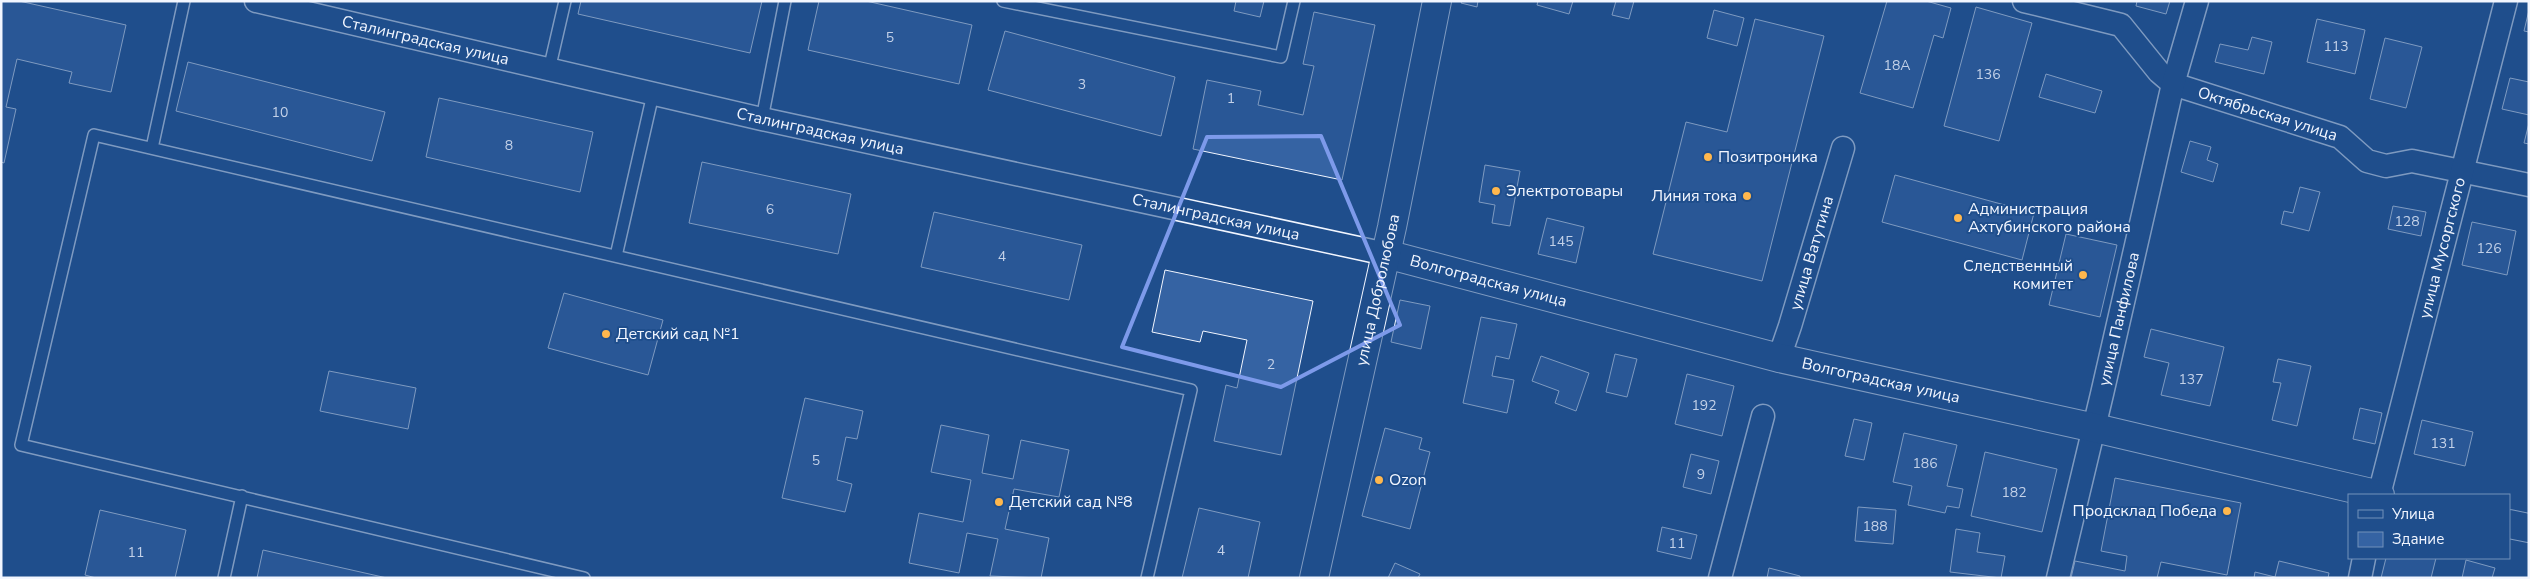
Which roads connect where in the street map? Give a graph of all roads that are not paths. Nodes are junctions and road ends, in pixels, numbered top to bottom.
1 (184, 1) edge
2 (256, 1) edge
3 (565, 1) edge
4 (785, 1) edge
5 (1003, 1) edge
6 (1294, 1) edge
7 (1437, 1) edge
8 (2024, 1) edge
9 (2197, 1) edge
10 (2506, 1) edge
11 (549, 70) junction
12 (2173, 84) junction
13 (653, 94) junction
14 (762, 119) junction
15 (152, 148) junction
16 (1842, 148) dead end
17 (2462, 171) junction
18 (2529, 184) edge
19 (1386, 254) junction
20 (616, 256) junction
21 (1779, 358) junction
22 (1763, 416) dead end
23 (2095, 428) junction
24 (2376, 494) edge
25 (2380, 494) edge
26 (242, 496) junction
27 (2510, 524) edge
28 (2529, 528) edge
29 (2364, 559) edge
30 (224, 578) edge
31 (584, 578) edge
32 (1147, 578) edge
33 (1314, 578) edge
34 (1720, 578) edge
35 (2058, 578) edge
36 (2360, 578) edge

1 - 15 lane
2 - 11 street, Сталинградская улица
3 - 11 lane
4 - 14 lane
5 - 6 lane
7 - 19 street, улица Добролюбова
8 - 12 street, Октябрьская улица
9 - 12 street, улица Панфилова
10 - 17 street, улица Мусоргского
11 - 13 street, Сталинградская улица
12 - 17 street, Октябрьская улица
12 - 23 street, улица Панфилова
13 - 14 street, Сталинградская улица
13 - 20 lane
14 - 19 street, Сталинградская улица
15 - 20 lane
15 - 26 lane
16 - 21 street, улица Ватутина
17 - 18 street, Октябрьская улица
17 - 25 street, улица Мусоргского
19 - 21 street, Волгоградская улица
19 - 33 street, улица Добролюбова
20 - 32 lane
21 - 23 street, Волгоградская улица
22 - 34 street
23 - 24 street, Волгоградская улица
23 - 35 street, улица Панфилова
26 - 30 lane
26 - 31 lane
27 - 28 street
29 - 36 street

